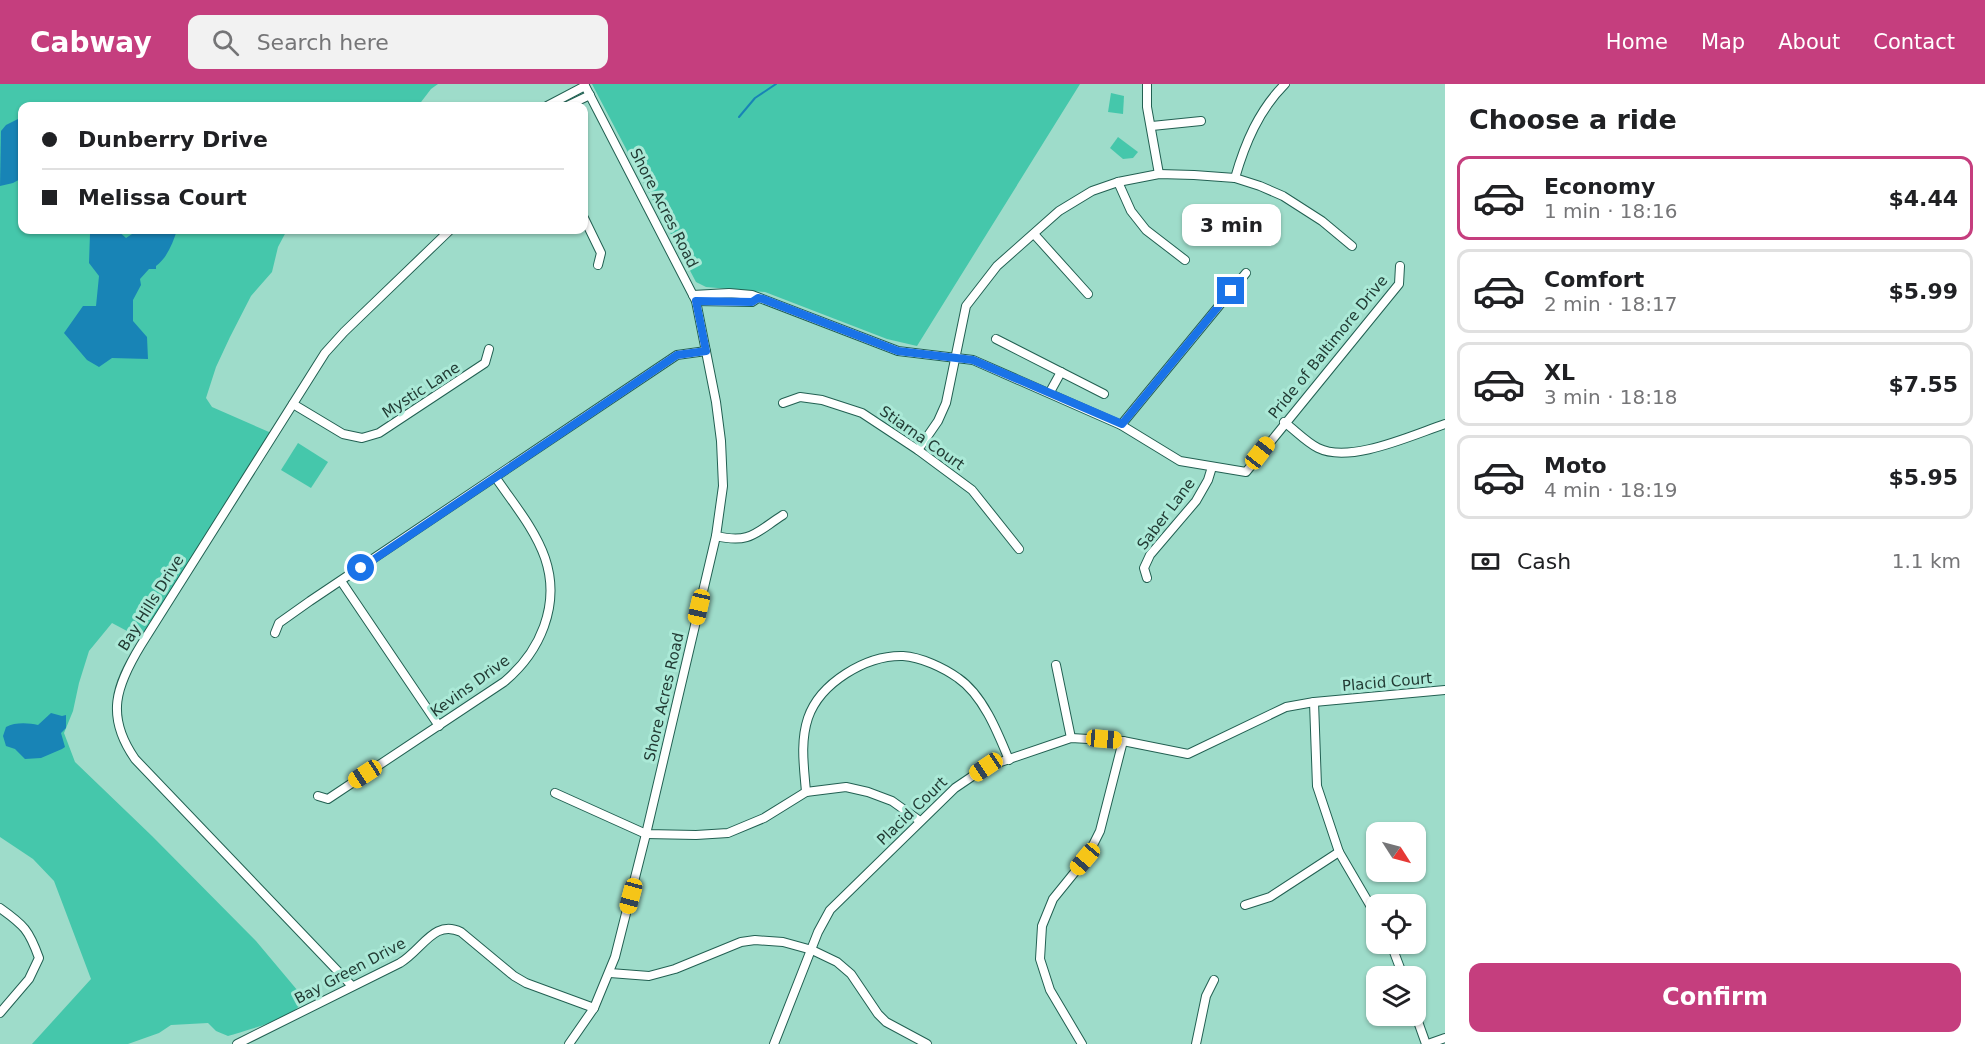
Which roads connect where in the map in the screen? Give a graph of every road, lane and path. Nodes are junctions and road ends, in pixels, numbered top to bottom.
1 (1147, 84) edge
2 (1286, 84) edge
3 (584, 85) edge
4 (590, 95) junction
5 (554, 102) edge
6 (575, 102) edge
7 (1201, 122) dead end
8 (1152, 126) junction
9 (1159, 174) junction
10 (1235, 178) junction
11 (1118, 182) junction
12 (588, 226) edge
13 (446, 234) edge
14 (1034, 234) junction
15 (1352, 246) dead end
16 (1185, 260) dead end
17 (598, 265) dead end
18 (1400, 266) dead end
19 (1246, 273) dead end
20 (1088, 294) dead end
21 (694, 298) junction
22 (996, 339) dead end
23 (489, 349) dead end
24 (706, 351) junction
25 (956, 358) junction
26 (1061, 372) junction
27 (1050, 392) junction
28 (1104, 394) dead end
29 (783, 403) dead end
30 (293, 404) junction
31 (1284, 422) junction
32 (1122, 424) junction
33 (1445, 424) edge
34 (918, 450) junction
35 (1212, 467) junction
36 (496, 478) junction
37 (783, 515) dead end
38 (716, 536) junction
39 (1019, 549) dead end
40 (1147, 578) dead end
41 (341, 581) junction
42 (275, 633) dead end
43 (1056, 665) dead end
44 (1445, 690) edge
45 (1314, 702) junction
46 (439, 726) junction
47 (1071, 738) junction
48 (1123, 741) junction
49 (1009, 760) junction
50 (806, 792) junction
51 (555, 793) dead end
52 (318, 796) dead end
53 (920, 821) junction
54 (646, 834) junction
55 (1339, 852) junction
56 (1366, 898) edge
57 (1245, 905) dead end
58 (0, 908) edge
59 (812, 950) junction
60 (610, 973) junction
61 (1214, 980) dead end
62 (352, 986) junction
63 (594, 1008) junction
64 (0, 1013) edge
65 (1420, 1026) edge
66 (1445, 1038) edge
67 (237, 1044) edge
68 (569, 1044) edge
69 (774, 1044) edge
70 (927, 1044) edge
71 (1082, 1044) edge
72 (1196, 1044) edge
73 (1427, 1044) edge

1 - 8 street
2 - 10 street
3 - 4 street, Shore Acres Road
3 - 5 street
4 - 6 street
4 - 21 street, Shore Acres Road
7 - 8 street
8 - 9 street
9 - 10 street
9 - 11 street
10 - 15 street
11 - 14 street
11 - 16 street
12 - 17 street
13 - 30 street, Bay Hills Drive
14 - 20 street
14 - 25 street
18 - 31 street, Pride of Baltimore Drive
19 - 32 street
21 - 24 street, Shore Acres Road
21 - 25 street
22 - 26 street
23 - 30 street, Mystic Lane
24 - 36 street
24 - 38 street, Shore Acres Road
25 - 27 street
25 - 34 street
26 - 27 street
26 - 28 street
27 - 32 street
29 - 34 street, Stiarna Court
30 - 62 street, Bay Hills Drive
31 - 33 street
31 - 35 street, Pride of Baltimore Drive
32 - 35 street
34 - 39 street, Stiarna Court
35 - 40 street, Saber Lane
36 - 41 street
36 - 46 street, Kevins Drive
37 - 38 street
38 - 54 street, Shore Acres Road
41 - 42 street
41 - 46 street
43 - 47 street
44 - 45 street, Placid Court
45 - 48 street, Placid Court
45 - 55 street
46 - 52 street, Kevins Drive
47 - 48 street, Placid Court
47 - 49 street, Placid Court
48 - 71 street
49 - 50 street
49 - 53 street, Placid Court
50 - 53 street
50 - 54 street
51 - 54 street
53 - 59 street, Placid Court
54 - 60 street, Shore Acres Road
55 - 56 street
55 - 57 street
58 - 64 street
59 - 60 street
59 - 69 street, Placid Court
59 - 70 street
60 - 63 street, Shore Acres Road
61 - 72 street
62 - 63 street, Bay Green Drive
62 - 67 street, Bay Green Drive
63 - 68 street, Shore Acres Road
65 - 73 street
66 - 73 street

